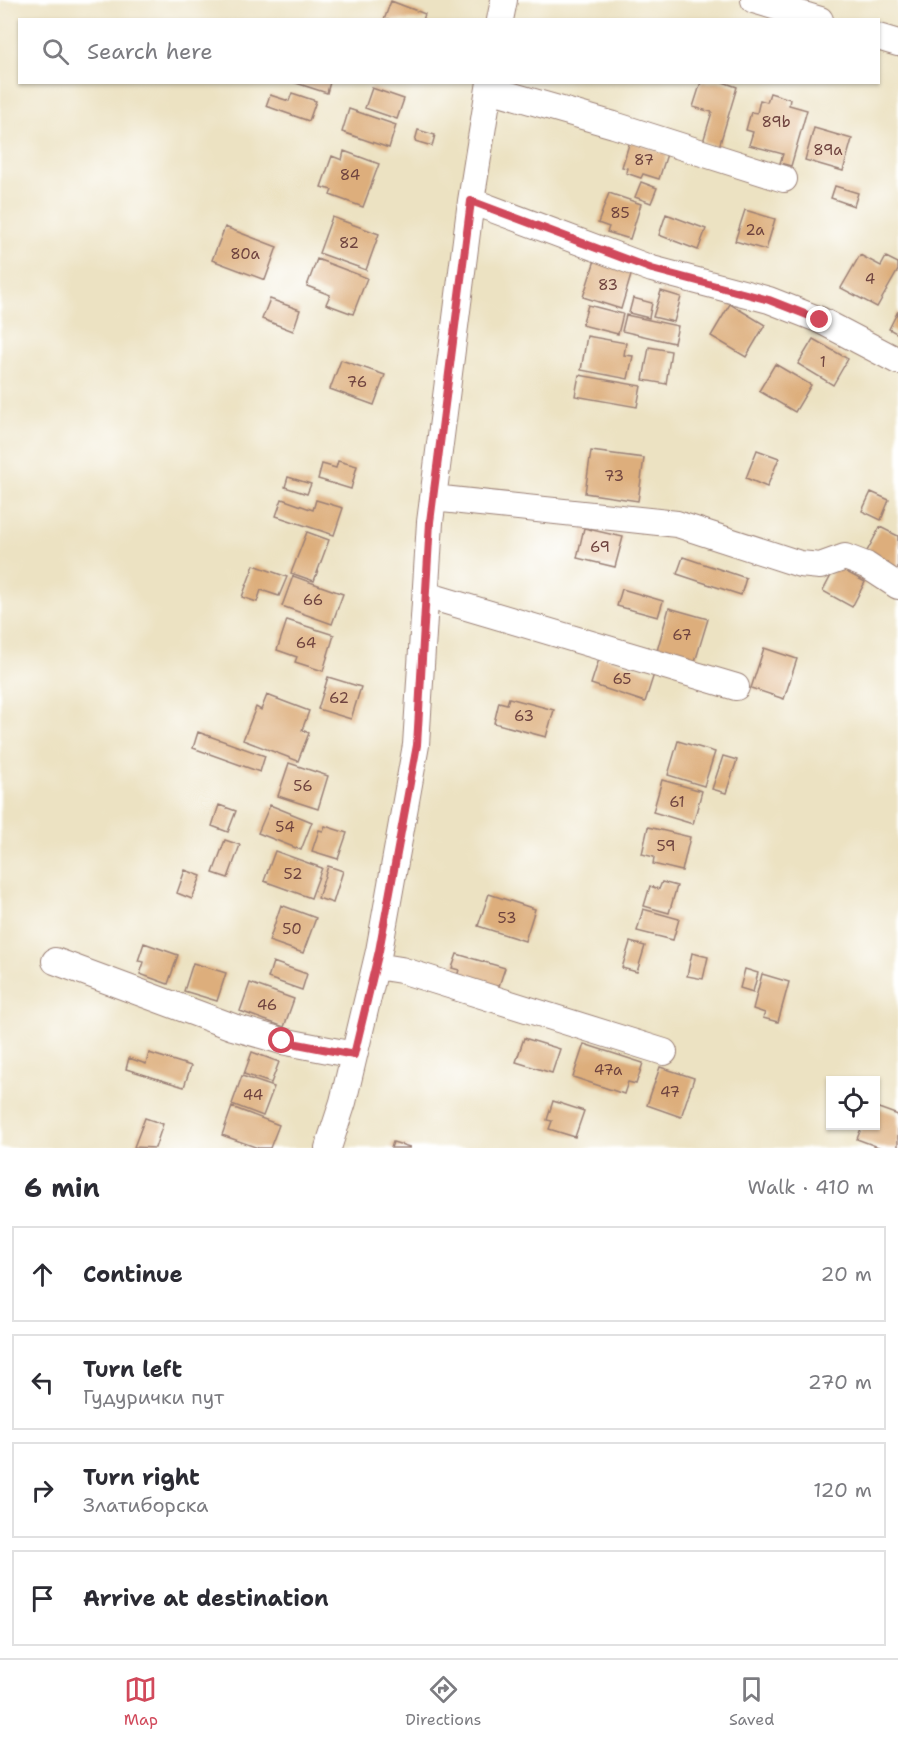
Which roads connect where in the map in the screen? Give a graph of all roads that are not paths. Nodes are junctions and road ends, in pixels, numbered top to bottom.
1 (504, 0) edge
2 (753, 0) edge
3 (500, 18) edge
4 (813, 18) edge
5 (880, 37) edge
6 (898, 43) edge
7 (490, 86) edge
8 (784, 179) dead end
9 (471, 201) junction
10 (898, 361) edge
11 (434, 498) junction
12 (898, 586) edge
13 (426, 595) junction
14 (736, 687) dead end
15 (55, 961) dead end
16 (376, 966) junction
17 (664, 1052) dead end
18 (354, 1055) junction
19 (328, 1148) edge

1 - 3 street
2 - 4 street
5 - 6 street
7 - 8 street
7 - 9 street
9 - 10 street
9 - 11 street
11 - 12 street
11 - 13 street
13 - 14 street
13 - 16 street
15 - 18 street
16 - 17 street
16 - 18 street
18 - 19 street

